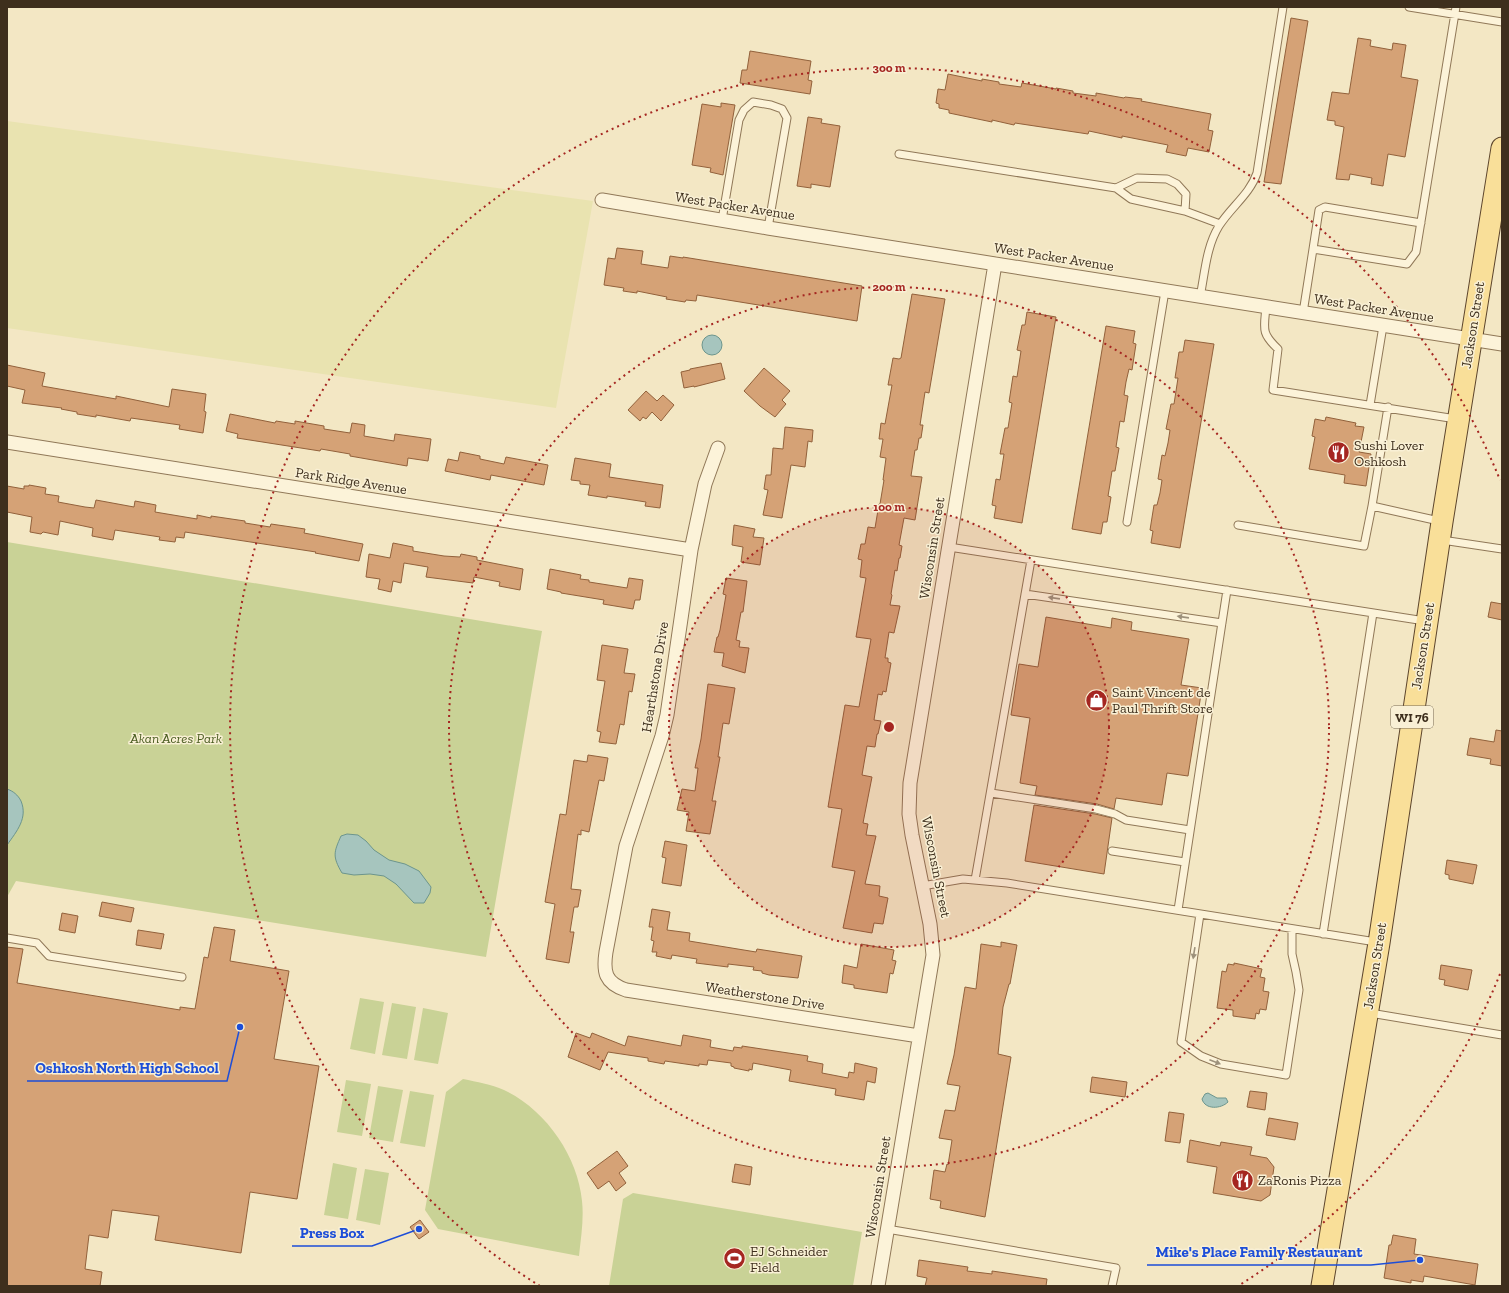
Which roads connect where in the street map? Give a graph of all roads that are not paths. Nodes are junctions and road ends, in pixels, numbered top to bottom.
1 (1283, 7) edge
2 (1409, 7) edge
3 (1456, 7) edge
4 (1455, 15) junction
5 (1502, 22) edge
6 (1502, 148) edge
7 (899, 154) dead end
8 (1116, 188) junction
9 (1498, 192) edge
10 (602, 200) dead end
11 (1185, 211) junction
12 (722, 220) junction
13 (1420, 223) junction
14 (1220, 224) junction
15 (768, 228) junction
16 (1313, 249) junction
17 (995, 264) junction
18 (1165, 291) junction
19 (1200, 297) junction
20 (1266, 307) junction
21 (1303, 313) junction
22 (1383, 326) junction
23 (1470, 339) junction
24 (1502, 344) edge
25 (1370, 405) junction
26 (1388, 407) junction
27 (1458, 419) junction
28 (7, 442) edge
29 (718, 448) dead end
30 (1372, 506) junction
31 (1128, 522) dead end
32 (1238, 525) dead end
33 (1441, 531) junction
34 (949, 547) junction
35 (1502, 549) edge
36 (691, 550) junction
37 (1031, 560) junction
38 (1227, 590) junction
39 (1025, 594) junction
40 (1373, 613) junction
41 (1427, 622) junction
42 (1222, 623) junction
43 (991, 793) junction
44 (1190, 830) junction
45 (1112, 851) dead end
46 (1185, 862) junction
47 (975, 880) junction
48 (922, 886) junction
49 (1178, 910) junction
50 (1200, 914) junction
51 (1292, 929) junction
52 (1323, 934) junction
53 (7, 938) edge
54 (1378, 943) junction
55 (182, 977) dead end
56 (609, 979) joint
57 (1368, 1012) junction
58 (1502, 1035) edge
59 (920, 1036) junction
60 (887, 1229) junction
61 (878, 1286) edge
62 (1112, 1286) edge
63 (1322, 1286) edge

1 - 14 lane
2 - 4 lane
3 - 4 lane
4 - 5 lane
4 - 13 lane
6 - 9 main road, Jackson Street / WI 76
7 - 8 lane
8 - 11 lane
8 - 11 lane
9 - 23 main road, Jackson Street / WI 76
10 - 12 street, West Packer Avenue
11 - 14 lane
12 - 15 street, West Packer Avenue
12 - 15 lane
13 - 16 lane
13 - 16 lane
14 - 19 lane
15 - 17 street, West Packer Avenue
16 - 21 lane
17 - 18 street, West Packer Avenue
17 - 34 street, Wisconsin Street
18 - 19 street, West Packer Avenue
18 - 31 lane
19 - 20 street, West Packer Avenue
20 - 21 street, West Packer Avenue
20 - 25 lane
21 - 22 street, West Packer Avenue
22 - 23 street, West Packer Avenue
22 - 25 lane
23 - 24 street, West Packer Avenue
23 - 27 main road, Jackson Street / WI 76
25 - 26 lane
26 - 27 lane
26 - 30 lane
27 - 33 main road, Jackson Street / WI 76
28 - 36 street, Park Ridge Avenue
29 - 36 street, Hearthstone Drive
30 - 32 lane
30 - 33 lane
33 - 35 lane
33 - 41 main road, Jackson Street / WI 76
34 - 37 lane
34 - 48 street, Wisconsin Street
36 - 56 street, Hearthstone Drive
37 - 38 lane
37 - 39 lane
38 - 40 lane
38 - 42 lane
42 -> 39 lane
39 - 43 lane
40 - 41 lane
40 - 52 lane
41 - 54 main road, Jackson Street / WI 76
42 - 44 lane
43 - 44 lane
43 - 47 lane
44 - 46 lane
45 - 46 lane
46 - 49 lane
47 - 48 lane
47 - 49 lane
48 - 59 street, Wisconsin Street
49 - 50 lane
50 - 51 lane
50 -> 51 lane
51 - 52 lane
52 - 54 lane
53 - 55 lane
54 - 57 main road, Jackson Street / WI 76
56 - 59 street, Weatherstone Drive
57 - 58 lane
57 - 63 main road, Jackson Street / WI 76
59 - 60 street, Wisconsin Street
60 - 61 street, Wisconsin Street
60 - 62 lane

